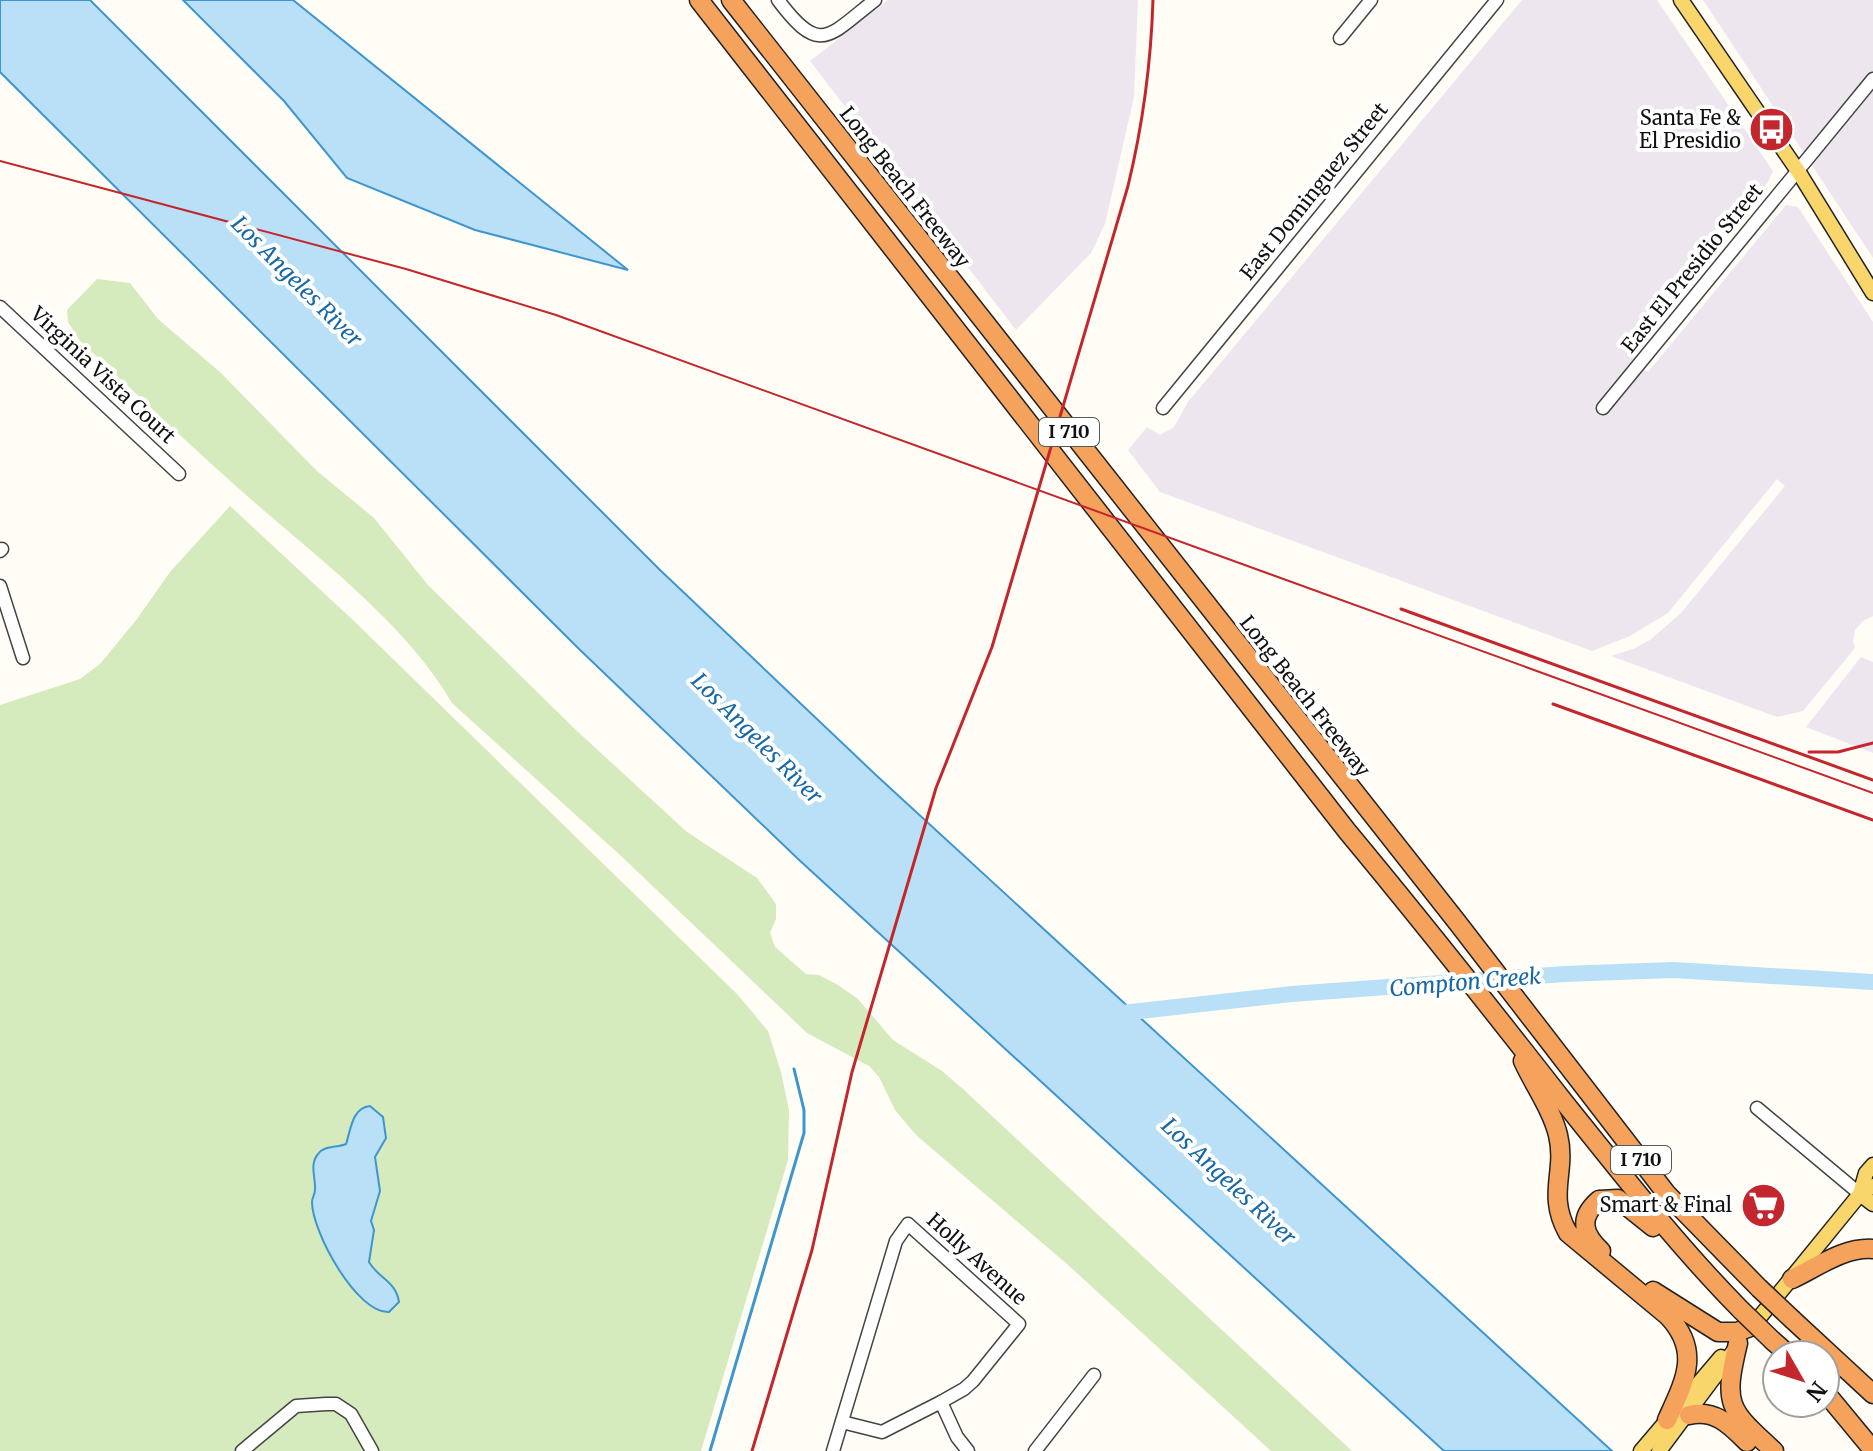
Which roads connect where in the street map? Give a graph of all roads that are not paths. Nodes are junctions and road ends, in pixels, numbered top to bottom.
1 (699, 0) edge
2 (731, 0) edge
3 (778, 0) edge
4 (875, 0) edge
5 (1371, 0) edge
6 (1497, 0) edge
7 (1681, 0) edge
8 (1340, 38) dead end
9 (1873, 79) edge
10 (1798, 171) junction
11 (1873, 293) edge
12 (0, 307) edge
13 (1163, 408) dead end
14 (1603, 408) dead end
15 (179, 474) dead end
16 (0, 586) edge
17 (23, 658) dead end
18 (1508, 1030) junction
19 (1757, 1108) dead end
20 (1873, 1165) edge
21 (1866, 1190) edge
22 (1873, 1204) edge
23 (1873, 1249) edge
24 (1706, 1275) junction
25 (1792, 1279) junction
26 (1753, 1326) junction
27 (1771, 1339) edge
28 (1814, 1339) edge
29 (1738, 1343) junction
30 (1841, 1363) edge
31 (1841, 1364) edge
32 (1094, 1375) dead end
33 (1873, 1385) edge
34 (1873, 1394) edge
35 (941, 1402) junction
36 (1841, 1404) edge
37 (1841, 1410) edge
38 (1689, 1415) junction
39 (1667, 1420) junction
40 (842, 1422) junction
41 (1873, 1432) edge
42 (1642, 1449) edge
43 (1873, 1450) edge
44 (242, 1451) edge
45 (372, 1451) edge
46 (833, 1451) edge
47 (968, 1451) edge
48 (1035, 1451) edge
49 (1659, 1451) edge
50 (1756, 1451) edge
51 (1774, 1451) edge

1 - 18 highway, I 710
2 - 28 highway, Long Beach Freeway / I 710, bridge
3 - 4 street
5 - 8 street
6 - 13 street, East Dominguez Street
7 - 10 main road
9 - 10 street, East El Presidio Street
10 - 11 main road
10 - 14 street, East El Presidio Street
12 - 15 street, Virginia Vista Court
16 - 17 street
18 - 24 highway, I 710
18 - 39 highway
19 - 21 street
20 - 21 main road
21 - 22 main road
21 - 25 main road
23 - 25 highway
24 - 26 highway
24 - 27 highway, I 710, bridge
25 - 26 main road
26 - 29 main road
29 - 38 main road
29 - 39 main road
29 - 51 highway
30 - 33 highway
31 - 34 highway, Long Beach Freeway / I 710
32 - 48 street
35 - 40 street
35 - 40 street, Holly Avenue
35 - 47 street
36 - 41 highway
37 - 43 highway
38 - 49 main road
38 - 50 highway
39 - 42 main road
40 - 46 street
44 - 45 street

